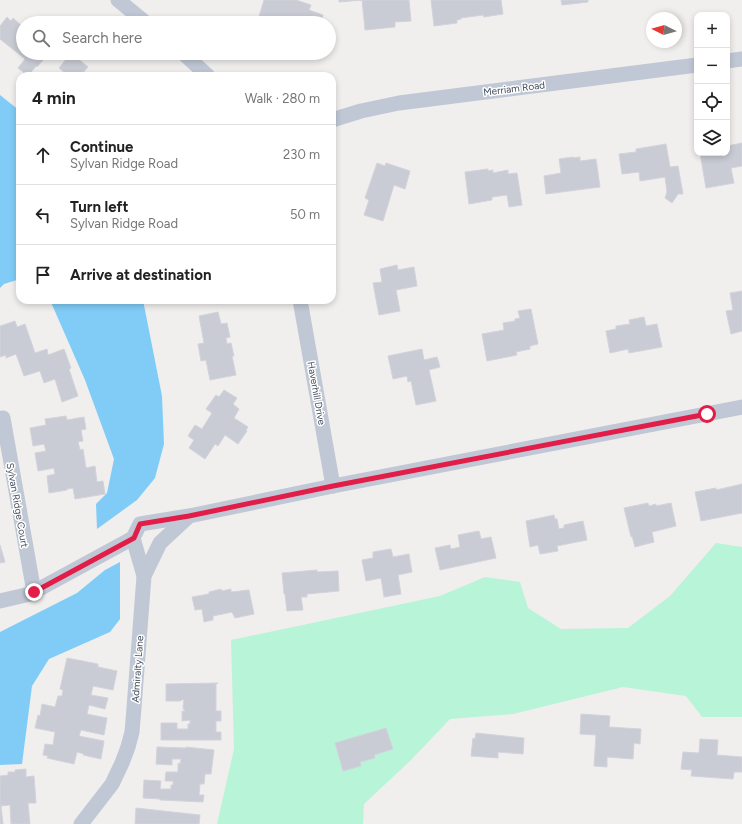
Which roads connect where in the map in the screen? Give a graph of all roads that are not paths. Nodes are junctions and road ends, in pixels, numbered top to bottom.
1 (118, 0) edge
2 (137, 16) edge
3 (742, 59) edge
4 (191, 60) edge
5 (730, 61) edge
6 (694, 65) edge
7 (204, 72) edge
8 (336, 119) edge
9 (301, 304) edge
10 (742, 407) edge
11 (3, 418) dead end
12 (333, 486) junction
13 (189, 516) junction
14 (134, 538) junction
15 (144, 576) junction
16 (34, 592) junction
17 (0, 601) edge
18 (81, 824) edge

1 - 2 street
3 - 5 street
4 - 7 street
6 - 8 street, Merriam Road
9 - 12 street, Haverhill Drive
10 - 12 street
11 - 16 street, Sylvan Ridge Court
12 - 13 street
13 - 14 street
13 - 15 street, Admiralty Lane
14 - 15 street
14 - 16 street
15 - 18 street, Admiralty Lane
16 - 17 street

